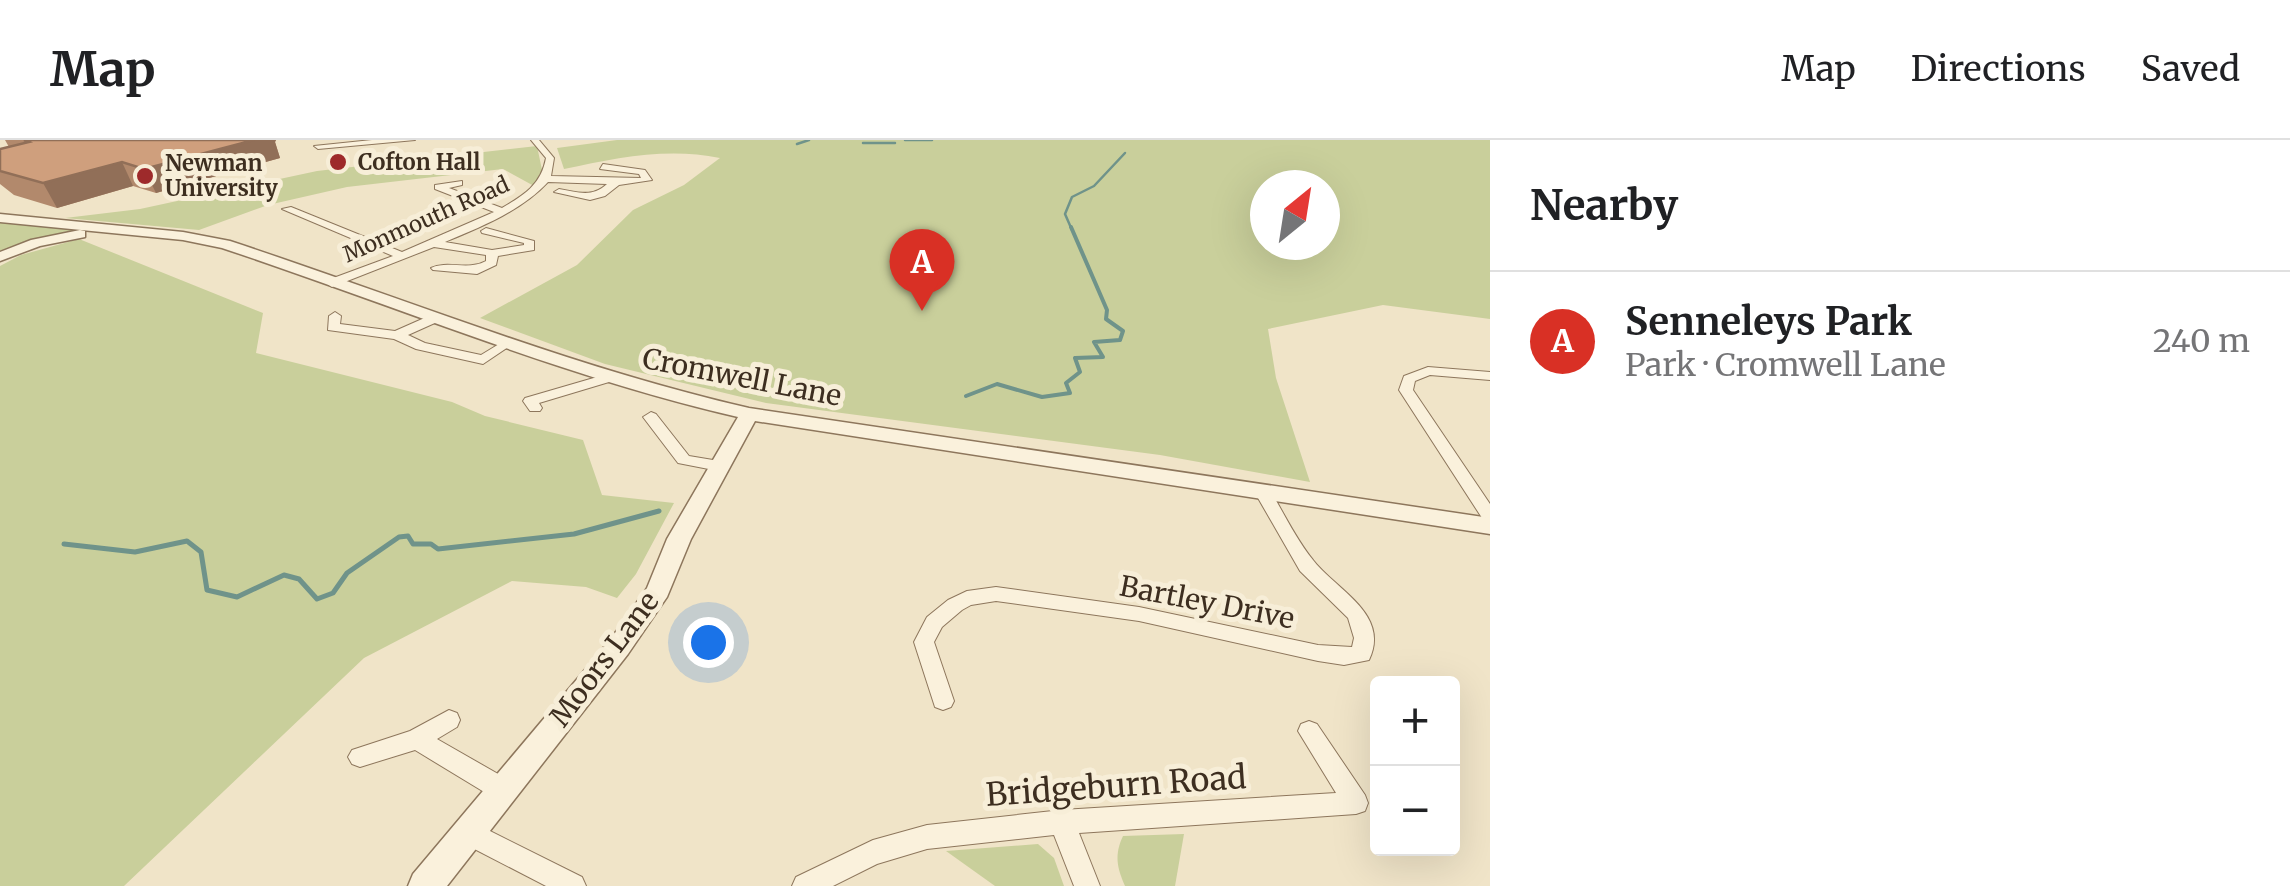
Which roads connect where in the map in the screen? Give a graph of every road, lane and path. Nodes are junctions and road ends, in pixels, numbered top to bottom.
1 (411, 140) edge
2 (536, 140) edge
3 (348, 142) edge
4 (318, 146) dead end
5 (603, 166) dead end
6 (545, 179) junction
7 (616, 182) junction
8 (459, 184) dead end
9 (559, 192) dead end
10 (302, 204) dead end
11 (287, 209) junction
12 (503, 212) junction
13 (270, 215) dead end
14 (0, 218) edge
15 (114, 230) junction
16 (486, 231) dead end
17 (429, 244) junction
18 (492, 253) junction
19 (401, 255) junction
20 (0, 257) edge
21 (437, 268) dead end
22 (332, 283) junction
23 (335, 316) dead end
24 (433, 319) junction
25 (397, 335) junction
26 (504, 345) junction
27 (1490, 376) edge
28 (604, 380) junction
29 (535, 408) dead end
30 (749, 414) junction
31 (651, 417) dead end
32 (719, 466) junction
33 (1262, 491) junction
34 (1490, 517) edge
35 (1490, 526) edge
36 (942, 702) dead end
37 (448, 720) dead end
38 (1310, 730) dead end
39 (418, 739) junction
40 (360, 757) dead end
41 (503, 790) junction
42 (1062, 822) junction
43 (468, 832) junction
44 (425, 886) edge
45 (573, 886) edge
46 (805, 886) edge
47 (1087, 886) edge

1 - 3 street
2 - 6 street, Monmouth Road
3 - 4 street
5 - 7 street
6 - 7 street
6 - 12 street, Monmouth Road
7 - 9 street
8 - 12 street
10 - 11 street
11 - 13 street
11 - 19 street
12 - 17 street, Monmouth Road
14 - 15 street, Cromwell Lane
15 - 20 street
15 - 22 street, Cromwell Lane
16 - 18 street
17 - 18 street
17 - 19 street, Monmouth Road
18 - 21 street
19 - 22 street, Monmouth Road
22 - 24 street, Cromwell Lane
23 - 25 street
24 - 25 street
24 - 26 street, Cromwell Lane
25 - 26 street
26 - 28 street, Cromwell Lane
27 - 34 street
28 - 29 street
28 - 30 street, Cromwell Lane
30 - 32 street, Moors Lane
30 - 33 street, Cromwell Lane
31 - 32 street
32 - 41 street, Moors Lane
33 - 35 street, Cromwell Lane
33 - 36 street, Bartley Drive
37 - 39 street
38 - 42 street, Bridgeburn Road
39 - 40 street
39 - 41 street
41 - 43 street, Moors Lane
42 - 46 street, Bridgeburn Road
42 - 47 street
43 - 44 street, Moors Lane
43 - 45 street

